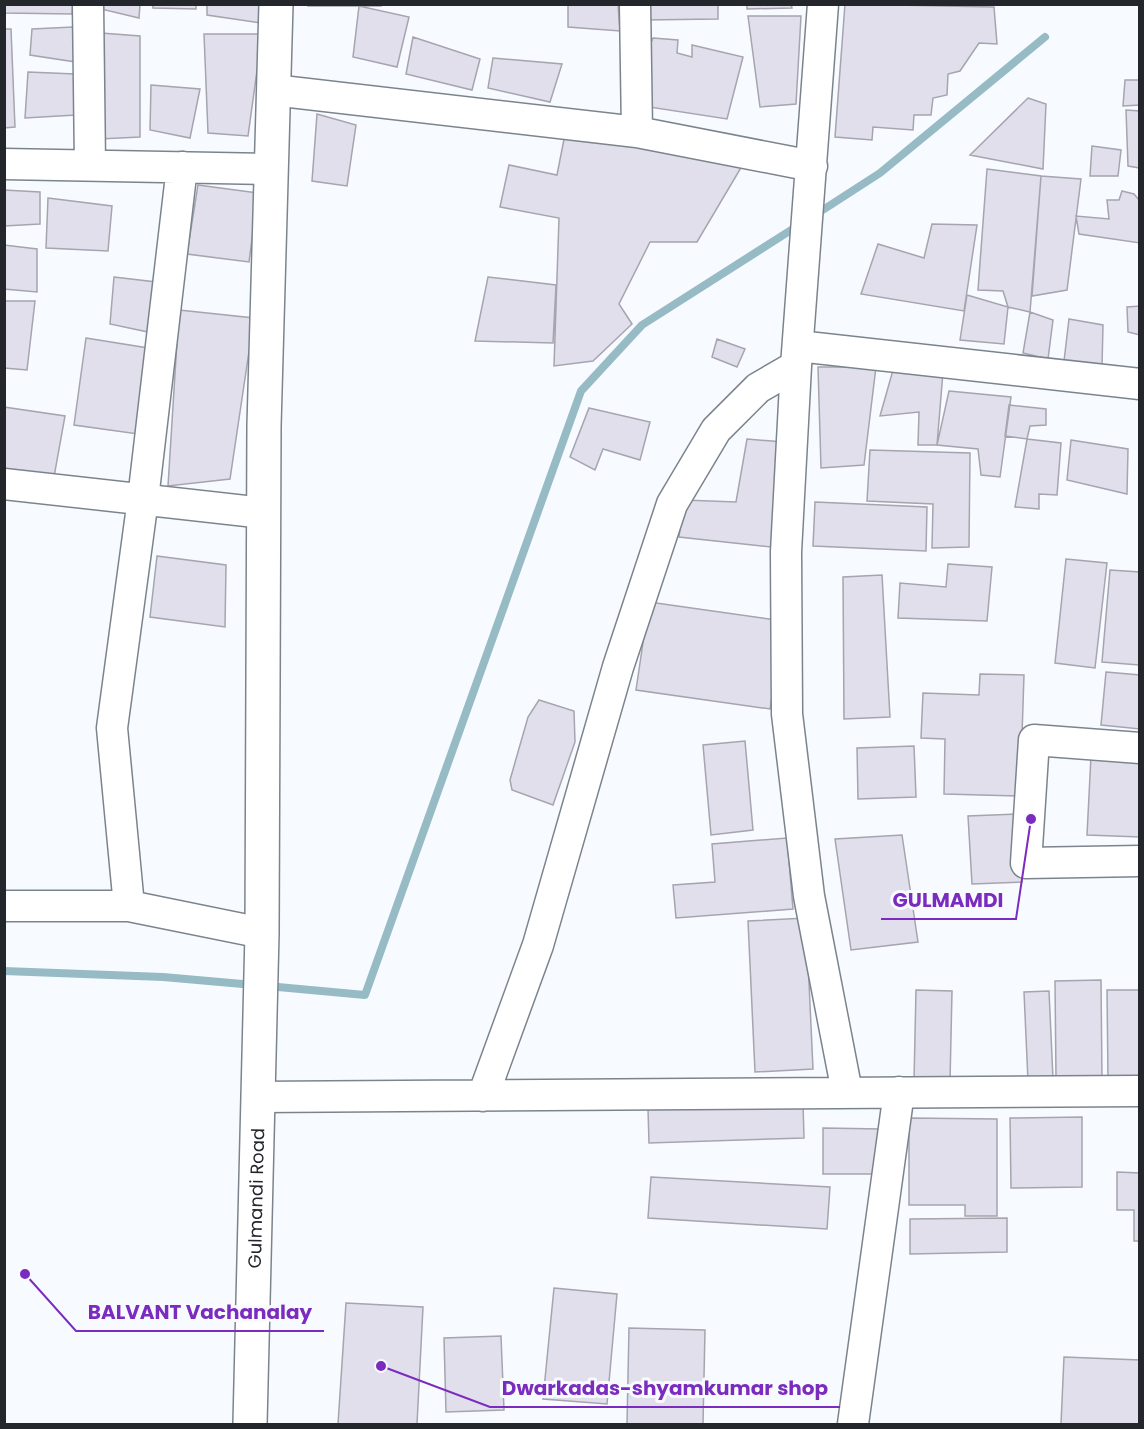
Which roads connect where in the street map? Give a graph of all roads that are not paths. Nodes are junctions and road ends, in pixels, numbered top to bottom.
1 (88, 4) edge
2 (276, 4) edge
3 (635, 4) edge
4 (823, 4) edge
5 (273, 90) junction
6 (637, 132) junction
7 (4, 164) edge
8 (90, 165) junction
9 (812, 166) junction
10 (182, 167) junction
11 (271, 169) junction
12 (797, 356) junction
13 (1140, 384) edge
14 (4, 484) edge
15 (143, 499) junction
16 (264, 513) junction
17 (1140, 748) edge
18 (1140, 861) edge
19 (4, 906) edge
20 (129, 906) junction
21 (262, 945) junction
22 (1140, 1091) edge
23 (847, 1092) junction
24 (899, 1092) junction
25 (483, 1096) junction
26 (257, 1097) junction
27 (250, 1425) edge
28 (853, 1425) edge

1 - 8 street
2 - 5 street, Gulmandi Road
3 - 6 street
4 - 9 street
5 - 6 street
5 - 11 street, Gulmandi Road
6 - 9 street
7 - 8 street
8 - 10 street
9 - 12 street
10 - 11 street
10 - 15 street
11 - 16 street, Gulmandi Road
12 - 13 street
12 - 23 street
12 - 25 street
14 - 15 street
15 - 16 street
15 - 20 street
16 - 21 street, Gulmandi Road
17 - 18 street
19 - 20 street
20 - 21 street
21 - 26 street, Gulmandi Road
22 - 24 street
23 - 24 street
23 - 25 street
24 - 28 street
25 - 26 street
26 - 27 street, Gulmandi Road

